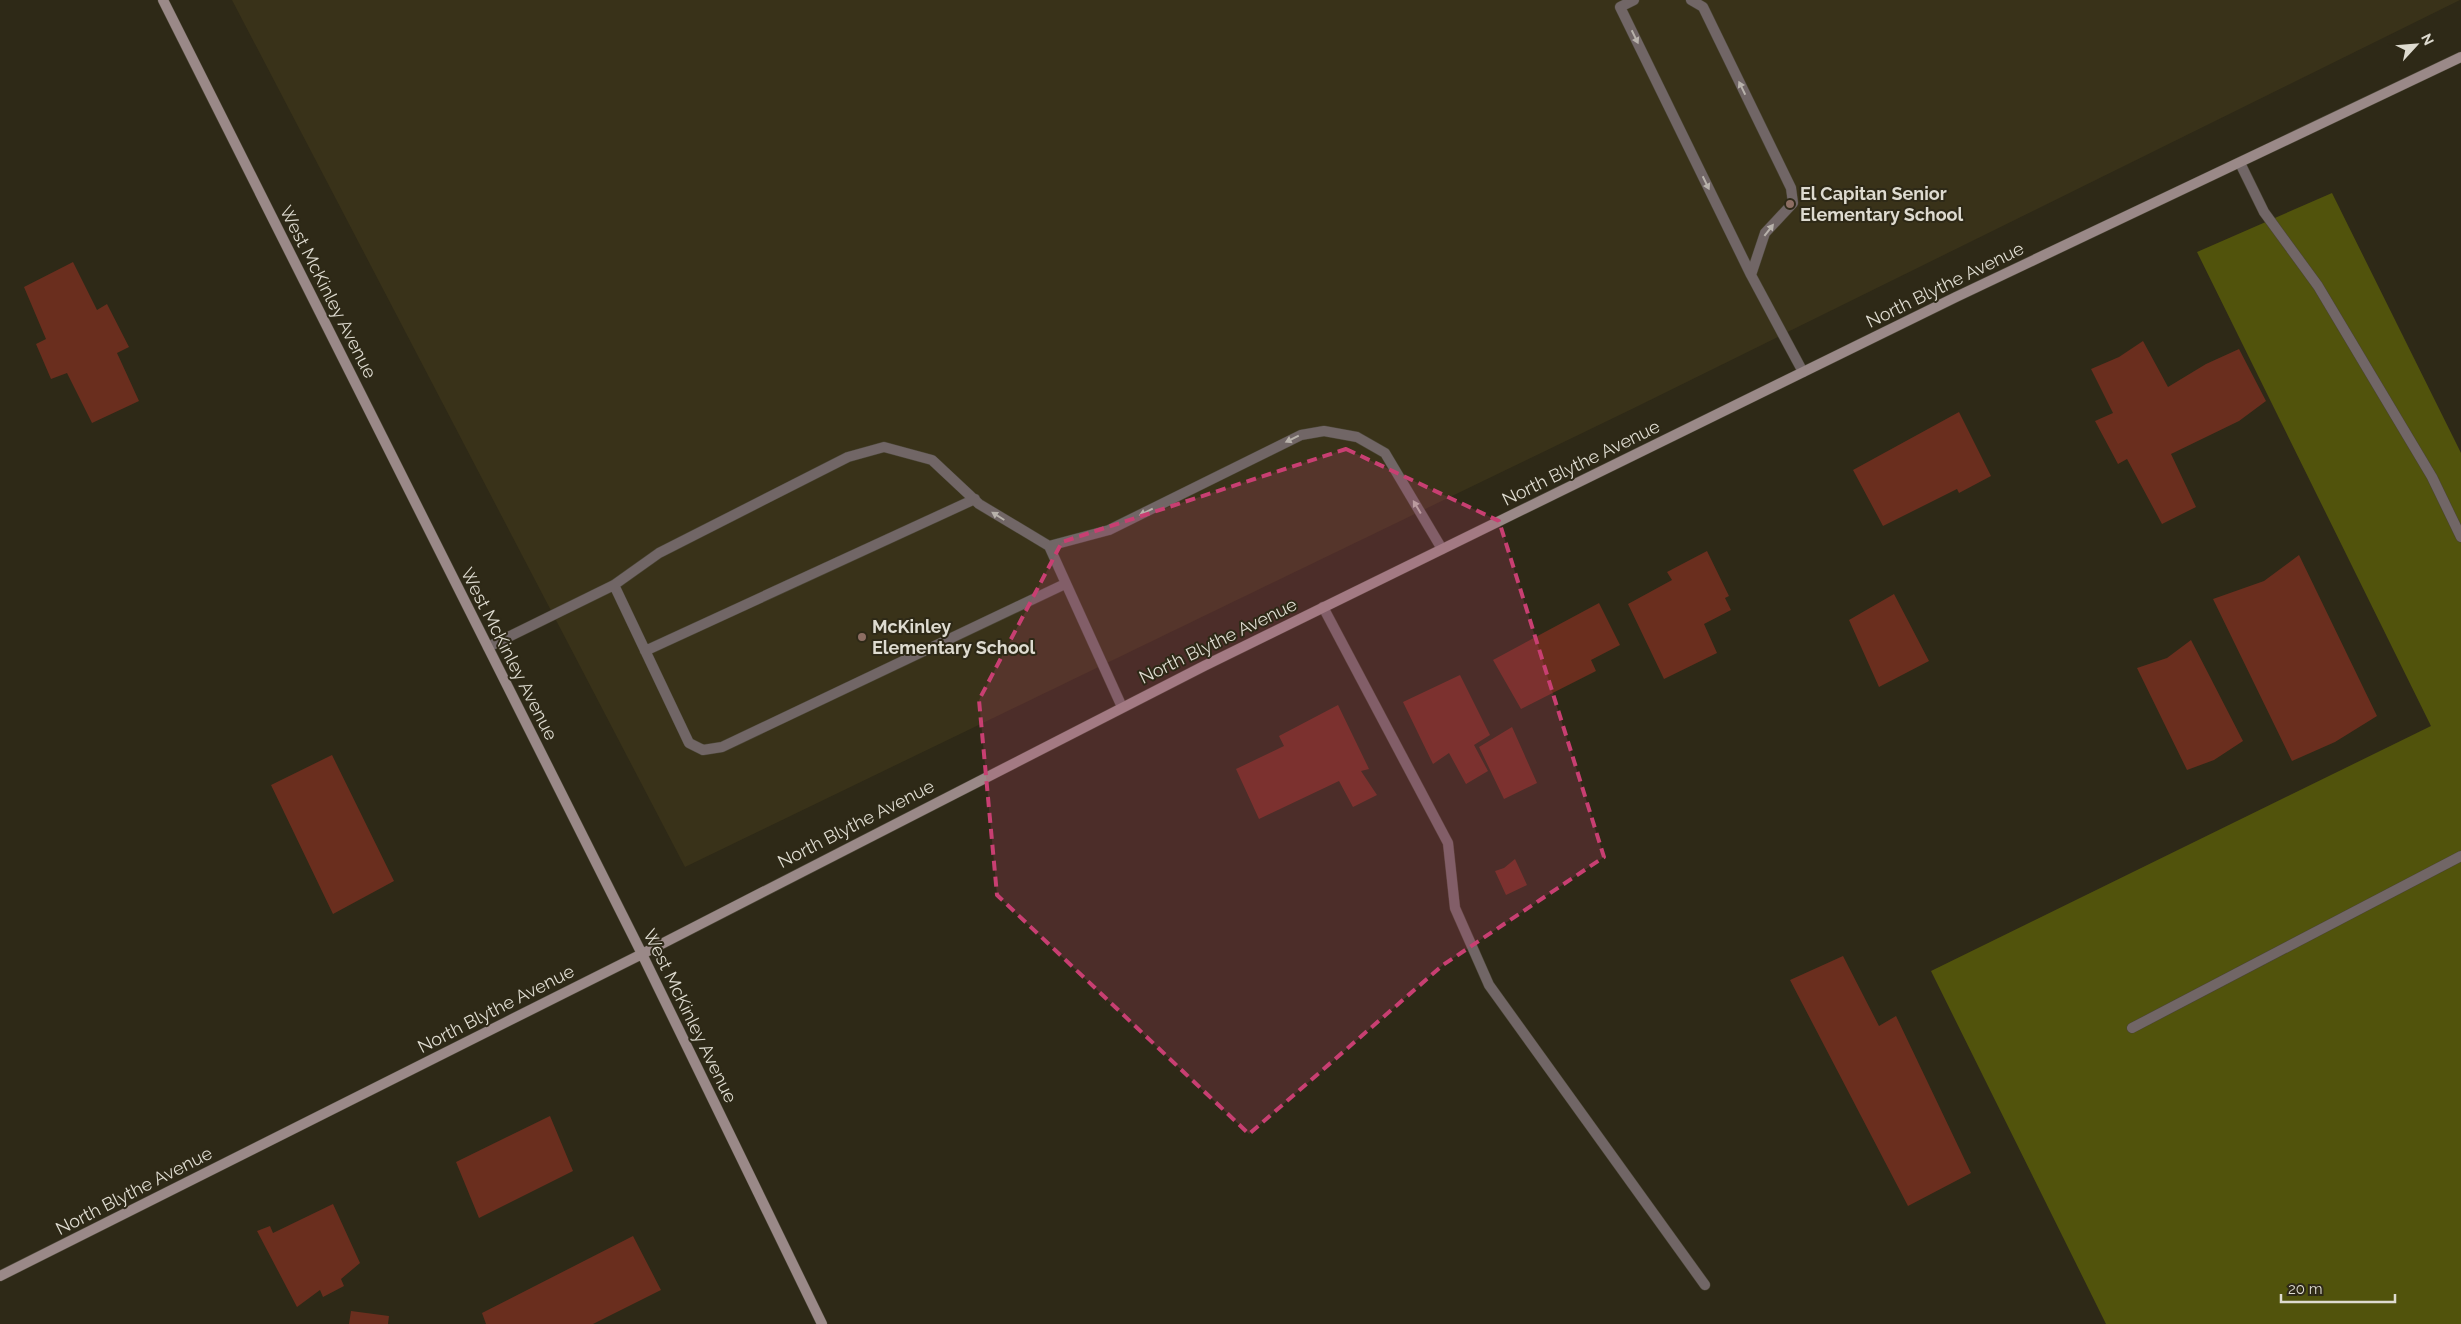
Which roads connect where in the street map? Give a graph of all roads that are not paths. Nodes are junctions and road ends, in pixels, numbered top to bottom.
1 (163, 0) edge
2 (1634, 0) edge
3 (1691, 0) edge
4 (2461, 57) edge
5 (2240, 163) junction
6 (1751, 275) junction
7 (1803, 372) junction
8 (975, 499) junction
9 (2461, 537) edge
10 (1049, 546) junction
11 (1442, 549) junction
12 (1064, 584) junction
13 (614, 585) junction
14 (1324, 607) junction
15 (488, 647) junction
16 (645, 651) junction
17 (1122, 707) junction
18 (2461, 856) edge
19 (642, 954) junction
20 (2132, 1028) dead end
21 (0, 1276) edge
22 (1705, 1285) dead end
23 (822, 1324) edge

1 - 15 street, West McKinley Avenue
2 -> 6 lane
6 -> 3 lane
4 - 5 street, North Blythe Avenue
5 - 7 street, North Blythe Avenue
5 - 9 lane
6 - 7 lane
7 - 11 street, North Blythe Avenue
10 -> 8 lane
8 - 13 lane
8 - 16 lane
11 -> 10 lane
10 - 12 lane
11 - 14 street, North Blythe Avenue
12 - 16 lane
12 - 17 lane
13 - 15 lane
13 - 16 lane
14 - 17 street, North Blythe Avenue
14 - 22 lane
15 - 19 street, West McKinley Avenue
17 - 19 street, North Blythe Avenue
18 - 20 lane
19 - 21 street, North Blythe Avenue
19 - 23 street, West McKinley Avenue

